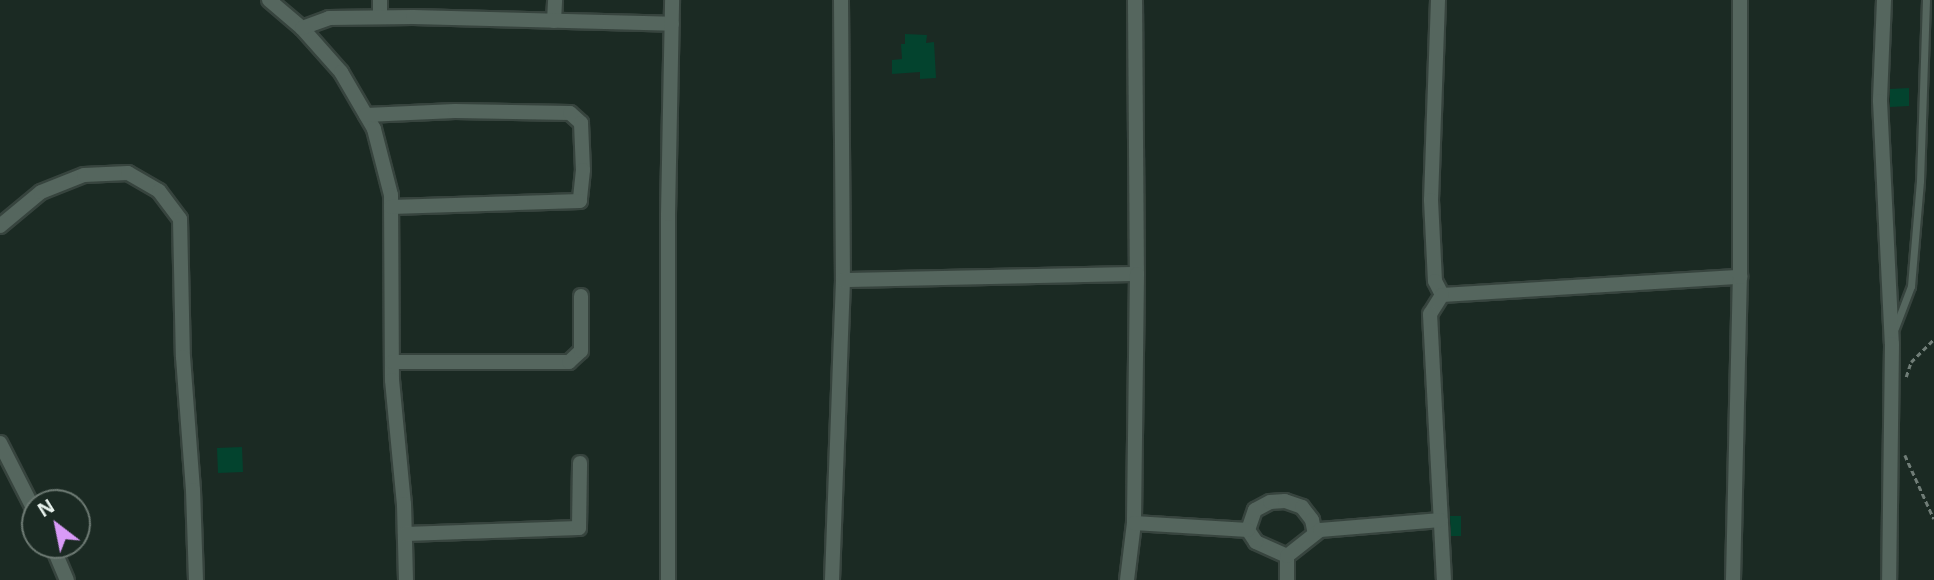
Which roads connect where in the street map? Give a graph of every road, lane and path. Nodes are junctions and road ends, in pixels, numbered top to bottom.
1 (269, 0) edge
2 (380, 0) edge
3 (555, 0) edge
4 (672, 0) edge
5 (841, 0) edge
6 (1135, 0) edge
7 (1438, 0) edge
8 (1740, 0) edge
9 (1884, 0) edge
10 (1926, 0) edge
11 (380, 18) junction
12 (554, 21) junction
13 (672, 24) junction
14 (302, 28) junction
15 (366, 116) junction
16 (391, 207) junction
17 (3, 218) edge
18 (1136, 274) junction
19 (1740, 277) junction
20 (843, 280) junction
21 (1442, 295) junction
22 (581, 296) dead end
23 (1892, 335) junction
24 (1934, 339) edge
25 (392, 362) junction
26 (1903, 387) dead end
27 (0, 443) edge
28 (1902, 447) dead end
29 (580, 463) dead end
30 (23, 489) edge
31 (1934, 519) edge
32 (1441, 520) junction
33 (1134, 523) junction
34 (1248, 530) junction
35 (405, 534) junction
36 (1315, 534) junction
37 (1287, 556) junction
38 (57, 559) edge
39 (67, 580) edge
40 (196, 580) edge
41 (406, 580) edge
42 (668, 580) edge
43 (832, 580) edge
44 (1127, 580) edge
45 (1287, 580) edge
46 (1444, 580) edge
47 (1733, 580) edge
48 (1889, 580) edge

1 - 14 street
2 - 11 street
3 - 12 street
4 - 13 street
5 - 20 street
6 - 18 street
7 - 21 street
8 - 19 street
9 - 23 street
10 - 23 lane
11 - 12 street
11 - 14 street
12 - 13 street
13 - 42 street
14 - 15 street
15 - 16 street
15 - 16 street
16 - 25 street
17 - 40 street
18 - 20 street
18 - 33 street
19 - 21 street
19 - 47 street
20 - 43 street
21 - 32 street
22 - 25 street
23 - 48 street
24 - 26 path
25 - 35 street
27 - 30 street
28 - 31 path
29 - 35 street
32 - 36 street
32 - 46 street
33 - 34 street
33 - 44 street
34 - 36 street
34 - 37 street
35 - 41 street
36 - 37 street
37 - 45 street
38 - 39 street

